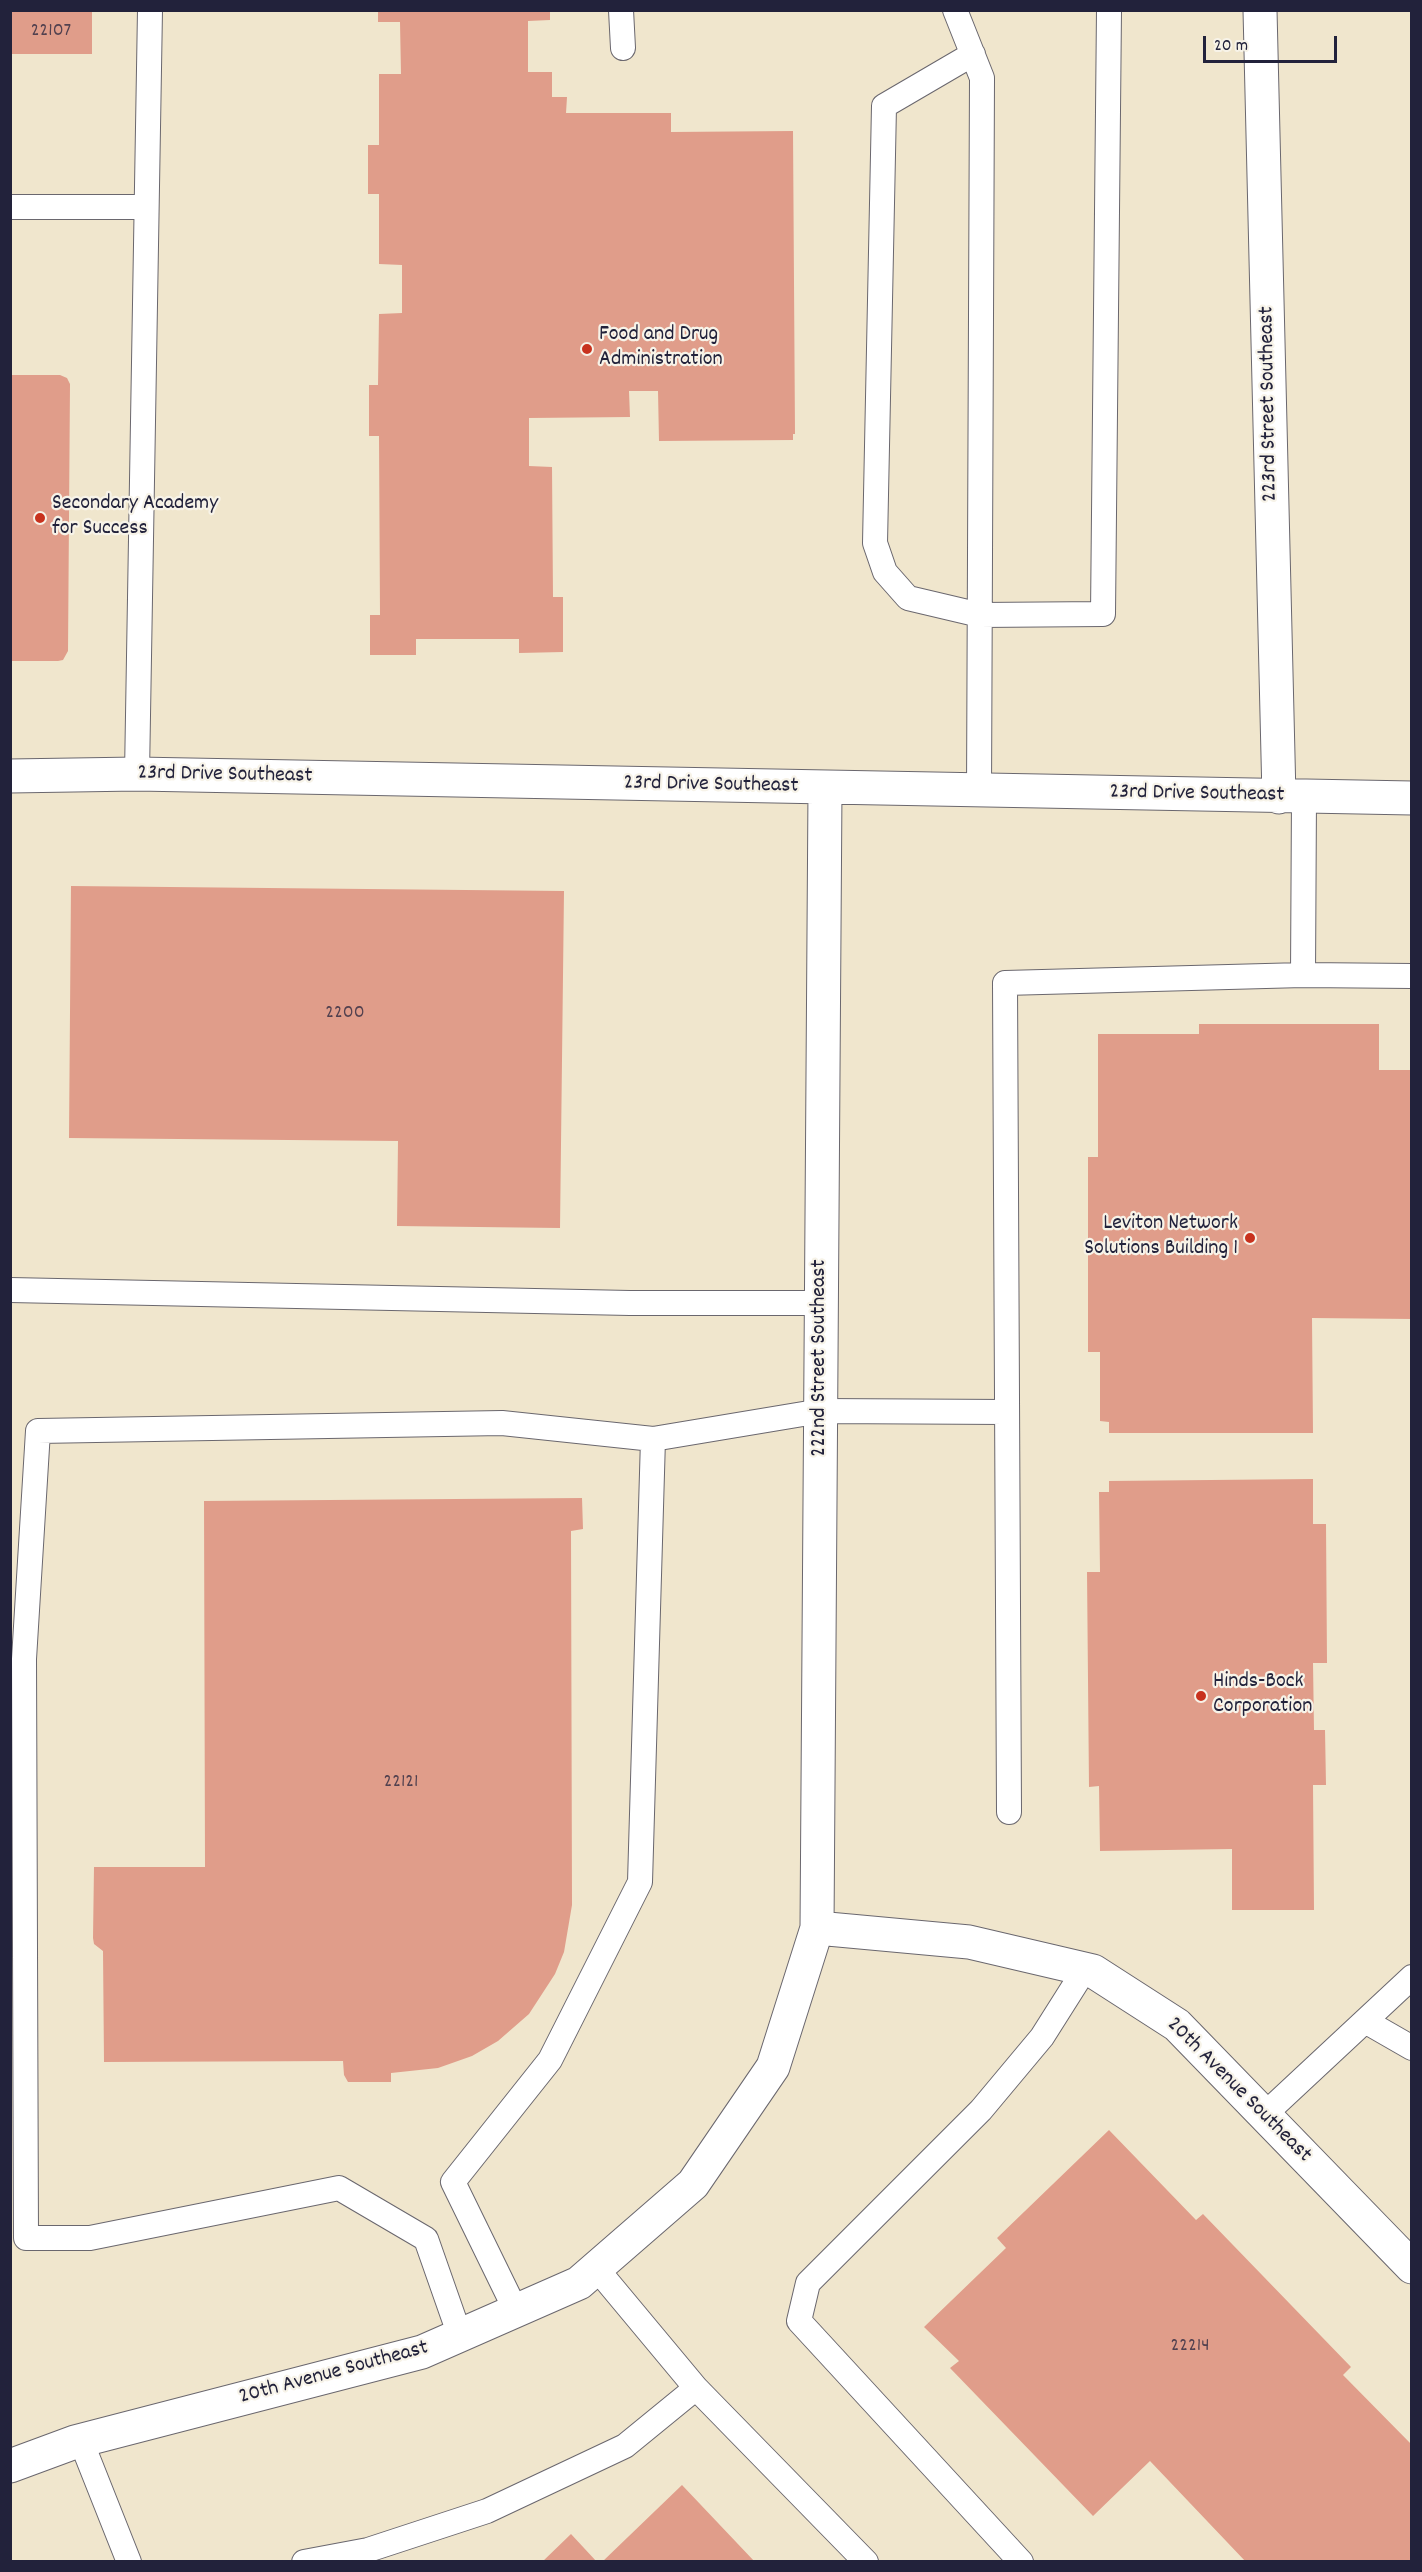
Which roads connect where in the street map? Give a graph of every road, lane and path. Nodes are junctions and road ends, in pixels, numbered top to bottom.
1 (150, 10) edge
2 (621, 10) edge
3 (956, 10) edge
4 (1109, 10) edge
5 (1260, 10) edge
6 (622, 48) dead end
7 (973, 54) junction
8 (10, 207) edge
9 (146, 207) junction
10 (980, 615) junction
11 (137, 774) junction
12 (10, 776) edge
13 (825, 789) junction
14 (979, 792) junction
15 (1291, 797) junction
16 (1412, 798) edge
17 (1303, 975) junction
18 (1412, 976) edge
19 (10, 1290) edge
20 (821, 1303) junction
21 (821, 1412) junction
22 (1006, 1412) junction
23 (653, 1438) junction
24 (1009, 1812) dead end
25 (817, 1928) junction
26 (1084, 1969) junction
27 (1412, 1977) edge
28 (1365, 2021) junction
29 (1412, 2048) edge
30 (1264, 2115) junction
31 (1412, 2267) edge
32 (596, 2268) junction
33 (516, 2311) junction
34 (460, 2336) junction
35 (696, 2388) junction
36 (81, 2441) junction
37 (10, 2466) edge
38 (129, 2562) edge
39 (304, 2562) edge
40 (866, 2562) edge
41 (1022, 2562) edge

1 - 9 lane
2 - 6 lane
3 - 7 lane
4 - 10 lane
5 - 15 street, 223rd Street Southeast
7 - 10 lane
7 - 10 lane
8 - 9 lane
9 - 11 lane
10 - 14 lane
11 - 12 street, 23rd Drive Southeast
11 - 13 street, 23rd Drive Southeast
13 - 14 street, 23rd Drive Southeast
13 - 20 street, 222nd Street Southeast
14 - 15 street, 23rd Drive Southeast
15 - 16 street, 23rd Drive Southeast
15 - 17 lane
17 - 18 lane
17 - 22 lane
19 - 20 lane
20 - 21 street, 222nd Street Southeast
21 - 22 lane
21 - 23 lane
21 - 25 street, 222nd Street Southeast
22 - 24 lane
23 - 33 lane
23 - 34 lane
25 - 26 street, 20th Avenue Southeast
25 - 32 street, 20th Avenue Southeast
26 - 30 street, 20th Avenue Southeast
26 - 41 lane
27 - 28 lane
28 - 29 lane
28 - 30 lane
30 - 31 street, 20th Avenue Southeast
32 - 33 street, 20th Avenue Southeast
32 - 35 lane
33 - 34 street, 20th Avenue Southeast
34 - 36 street, 20th Avenue Southeast
35 - 39 lane
35 - 40 lane
36 - 37 street, 20th Avenue Southeast
36 - 38 lane

